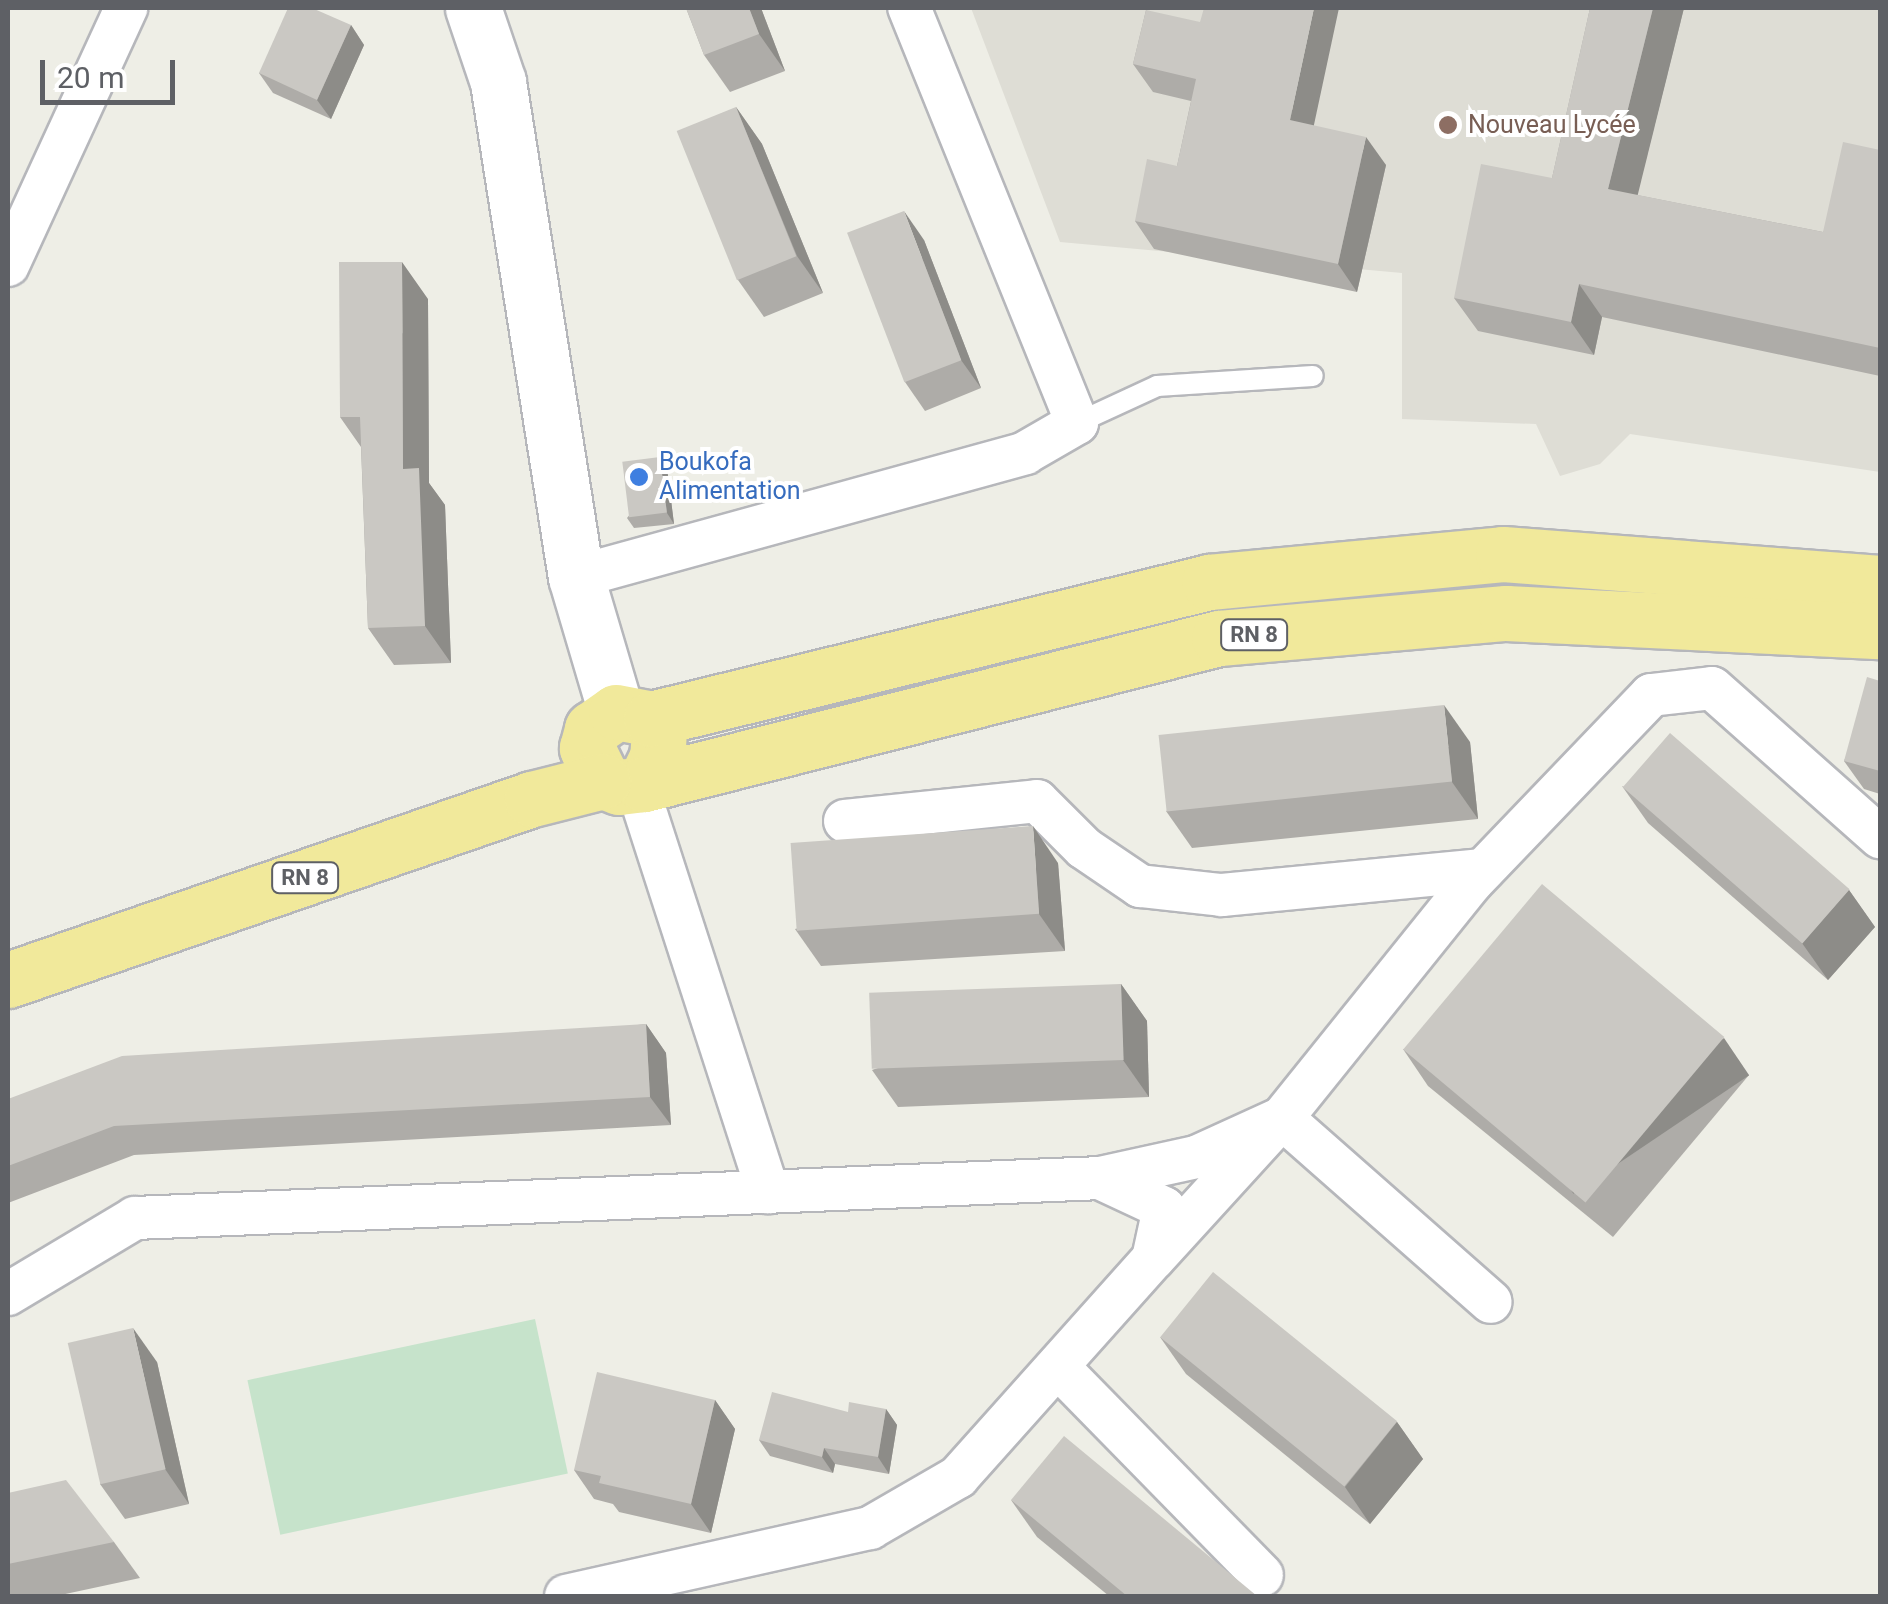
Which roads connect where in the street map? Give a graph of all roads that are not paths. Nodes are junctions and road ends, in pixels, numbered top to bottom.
1 (126, 8) edge
2 (474, 8) edge
3 (909, 8) edge
4 (8, 265) edge
5 (1313, 376) dead end
6 (1077, 423) junction
7 (576, 577) junction
8 (1880, 583) edge
9 (1880, 631) edge
10 (624, 752) junction
11 (845, 821) dead end
12 (1880, 838) edge
13 (1483, 870) junction
14 (8, 944) edge
15 (8, 980) edge
16 (1282, 1118) junction
17 (1100, 1178) junction
18 (768, 1192) junction
19 (1153, 1258) junction
20 (8, 1294) edge
21 (1491, 1302) dead end
22 (1059, 1368) junction
23 (1262, 1575) dead end
24 (566, 1596) edge

1 - 4 street
2 - 7 main road
3 - 6 street
5 - 6 lane
6 - 7 street
7 - 10 main road
8 - 10 highway, RN 8
9 - 10 highway, RN 8
10 - 14 highway, RN 8
10 - 15 highway, RN 8
10 - 18 street
11 - 13 street
12 - 13 street
13 - 16 street
16 - 17 street
16 - 19 street
16 - 21 street
17 - 18 street
17 - 19 street
18 - 20 street
19 - 22 street
22 - 23 street
22 - 24 street

